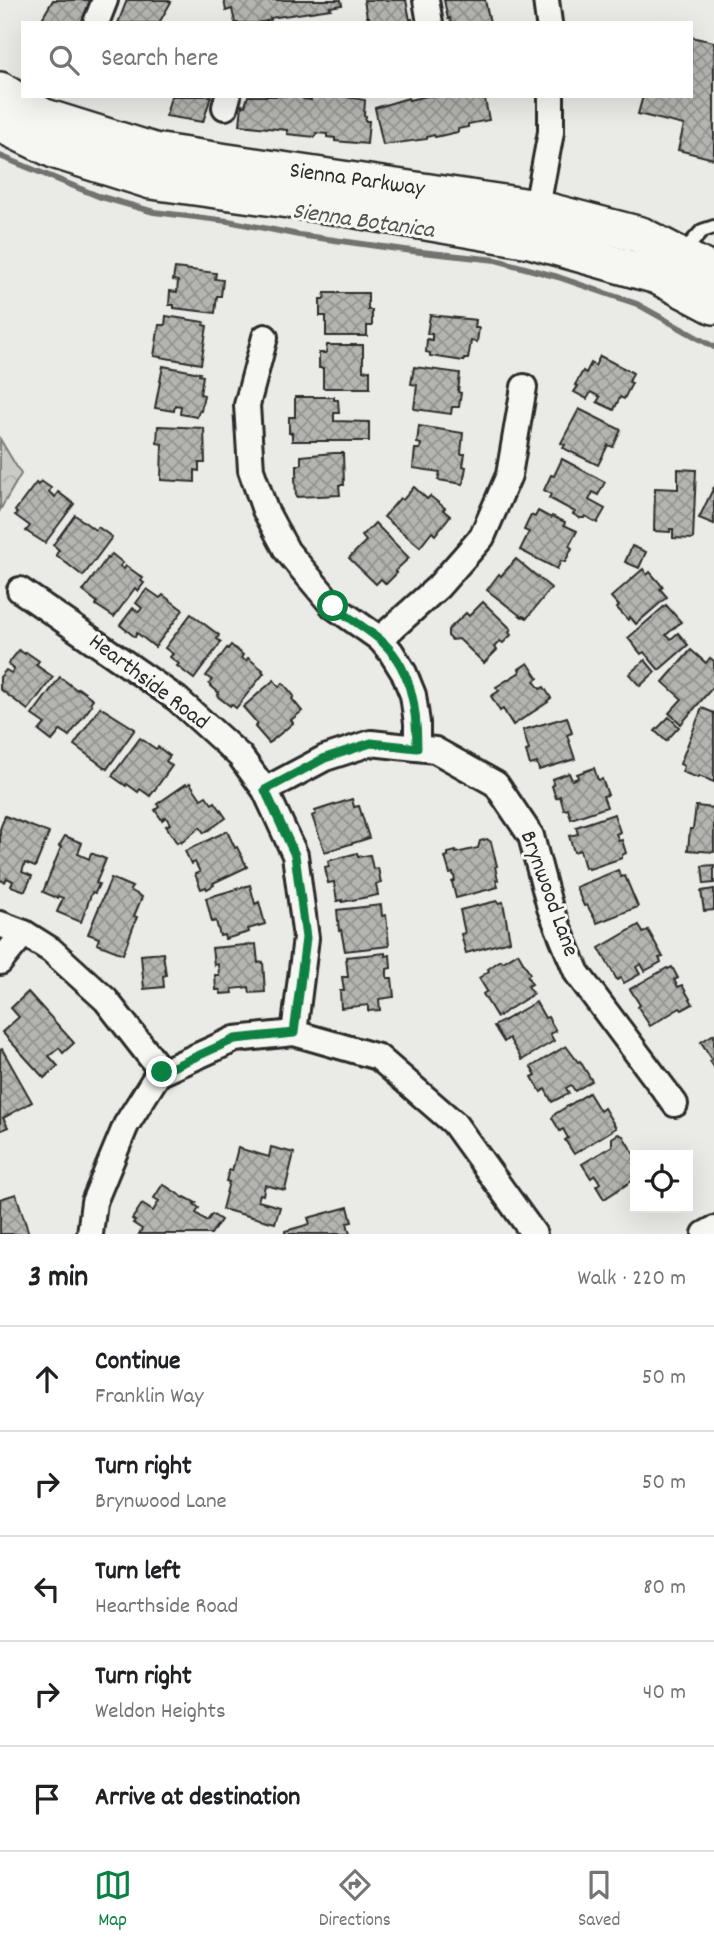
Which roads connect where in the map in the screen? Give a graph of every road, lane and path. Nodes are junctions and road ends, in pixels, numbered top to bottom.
1 (105, 0) edge
2 (426, 0) edge
3 (545, 0) edge
4 (97, 21) edge
5 (430, 21) edge
6 (549, 21) edge
7 (0, 90) edge
8 (551, 98) edge
9 (0, 124) edge
10 (534, 224) junction
11 (714, 227) edge
12 (680, 255) junction
13 (714, 273) edge
14 (714, 306) edge
15 (265, 337) dead end
16 (524, 387) dead end
17 (20, 590) dead end
18 (380, 639) junction
19 (417, 748) junction
20 (265, 790) junction
21 (0, 924) edge
22 (24, 933) junction
23 (0, 962) edge
24 (294, 1033) junction
25 (162, 1072) junction
26 (675, 1104) dead end
27 (714, 1229) edge
28 (90, 1234) edge
29 (534, 1234) edge
30 (705, 1234) edge

1 - 4 street
2 - 5 street
3 - 6 street
7 - 10 main road, Sienna Parkway
8 - 10 street
9 - 10 main road, Sienna Parkway
10 - 12 main road, Sienna Parkway
10 - 14 main road, Sienna Parkway
11 - 12 lane
12 - 13 main road, Sienna Parkway
15 - 18 street
16 - 18 street
17 - 20 street, Hearthside Road
18 - 19 street
19 - 20 street, Brynwood Lane
19 - 26 street, Brynwood Lane
20 - 24 street, Hearthside Road
21 - 22 street
22 - 23 street
22 - 25 street
24 - 25 street
24 - 29 street
25 - 28 street
27 - 30 street

